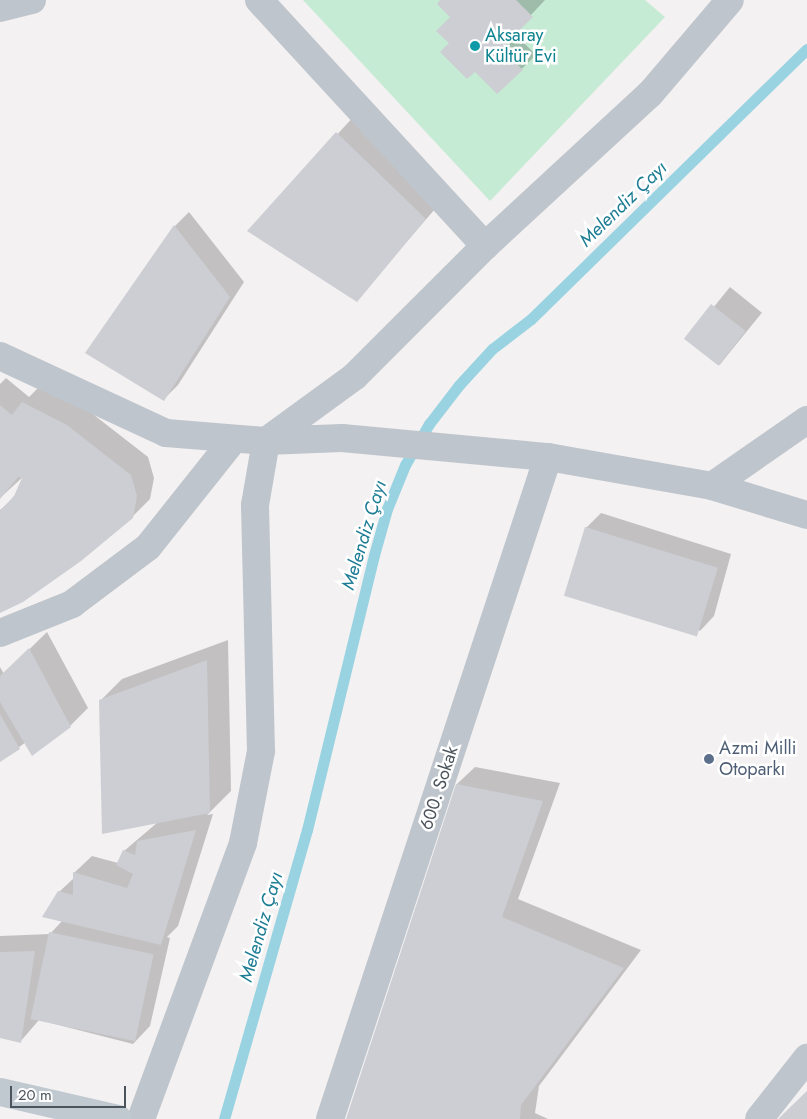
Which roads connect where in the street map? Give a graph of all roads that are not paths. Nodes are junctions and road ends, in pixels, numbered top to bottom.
1 (32, 0) edge
2 (259, 0) edge
3 (730, 0) edge
4 (0, 8) edge
5 (485, 246) junction
6 (0, 356) edge
7 (807, 420) edge
8 (234, 439) junction
9 (266, 441) junction
10 (548, 458) junction
11 (712, 486) junction
12 (807, 515) edge
13 (0, 632) edge
14 (807, 1058) edge
15 (0, 1092) edge
16 (118, 1119) edge
17 (140, 1119) edge
18 (330, 1119) edge
19 (759, 1119) edge

1 - 4 street
2 - 5 street
3 - 5 street
5 - 9 street
6 - 8 street
7 - 11 street
8 - 9 street
8 - 13 street
9 - 10 street
9 - 17 street
10 - 11 street
10 - 18 street, 600. Sokak
11 - 12 street
14 - 19 street
15 - 16 main road

